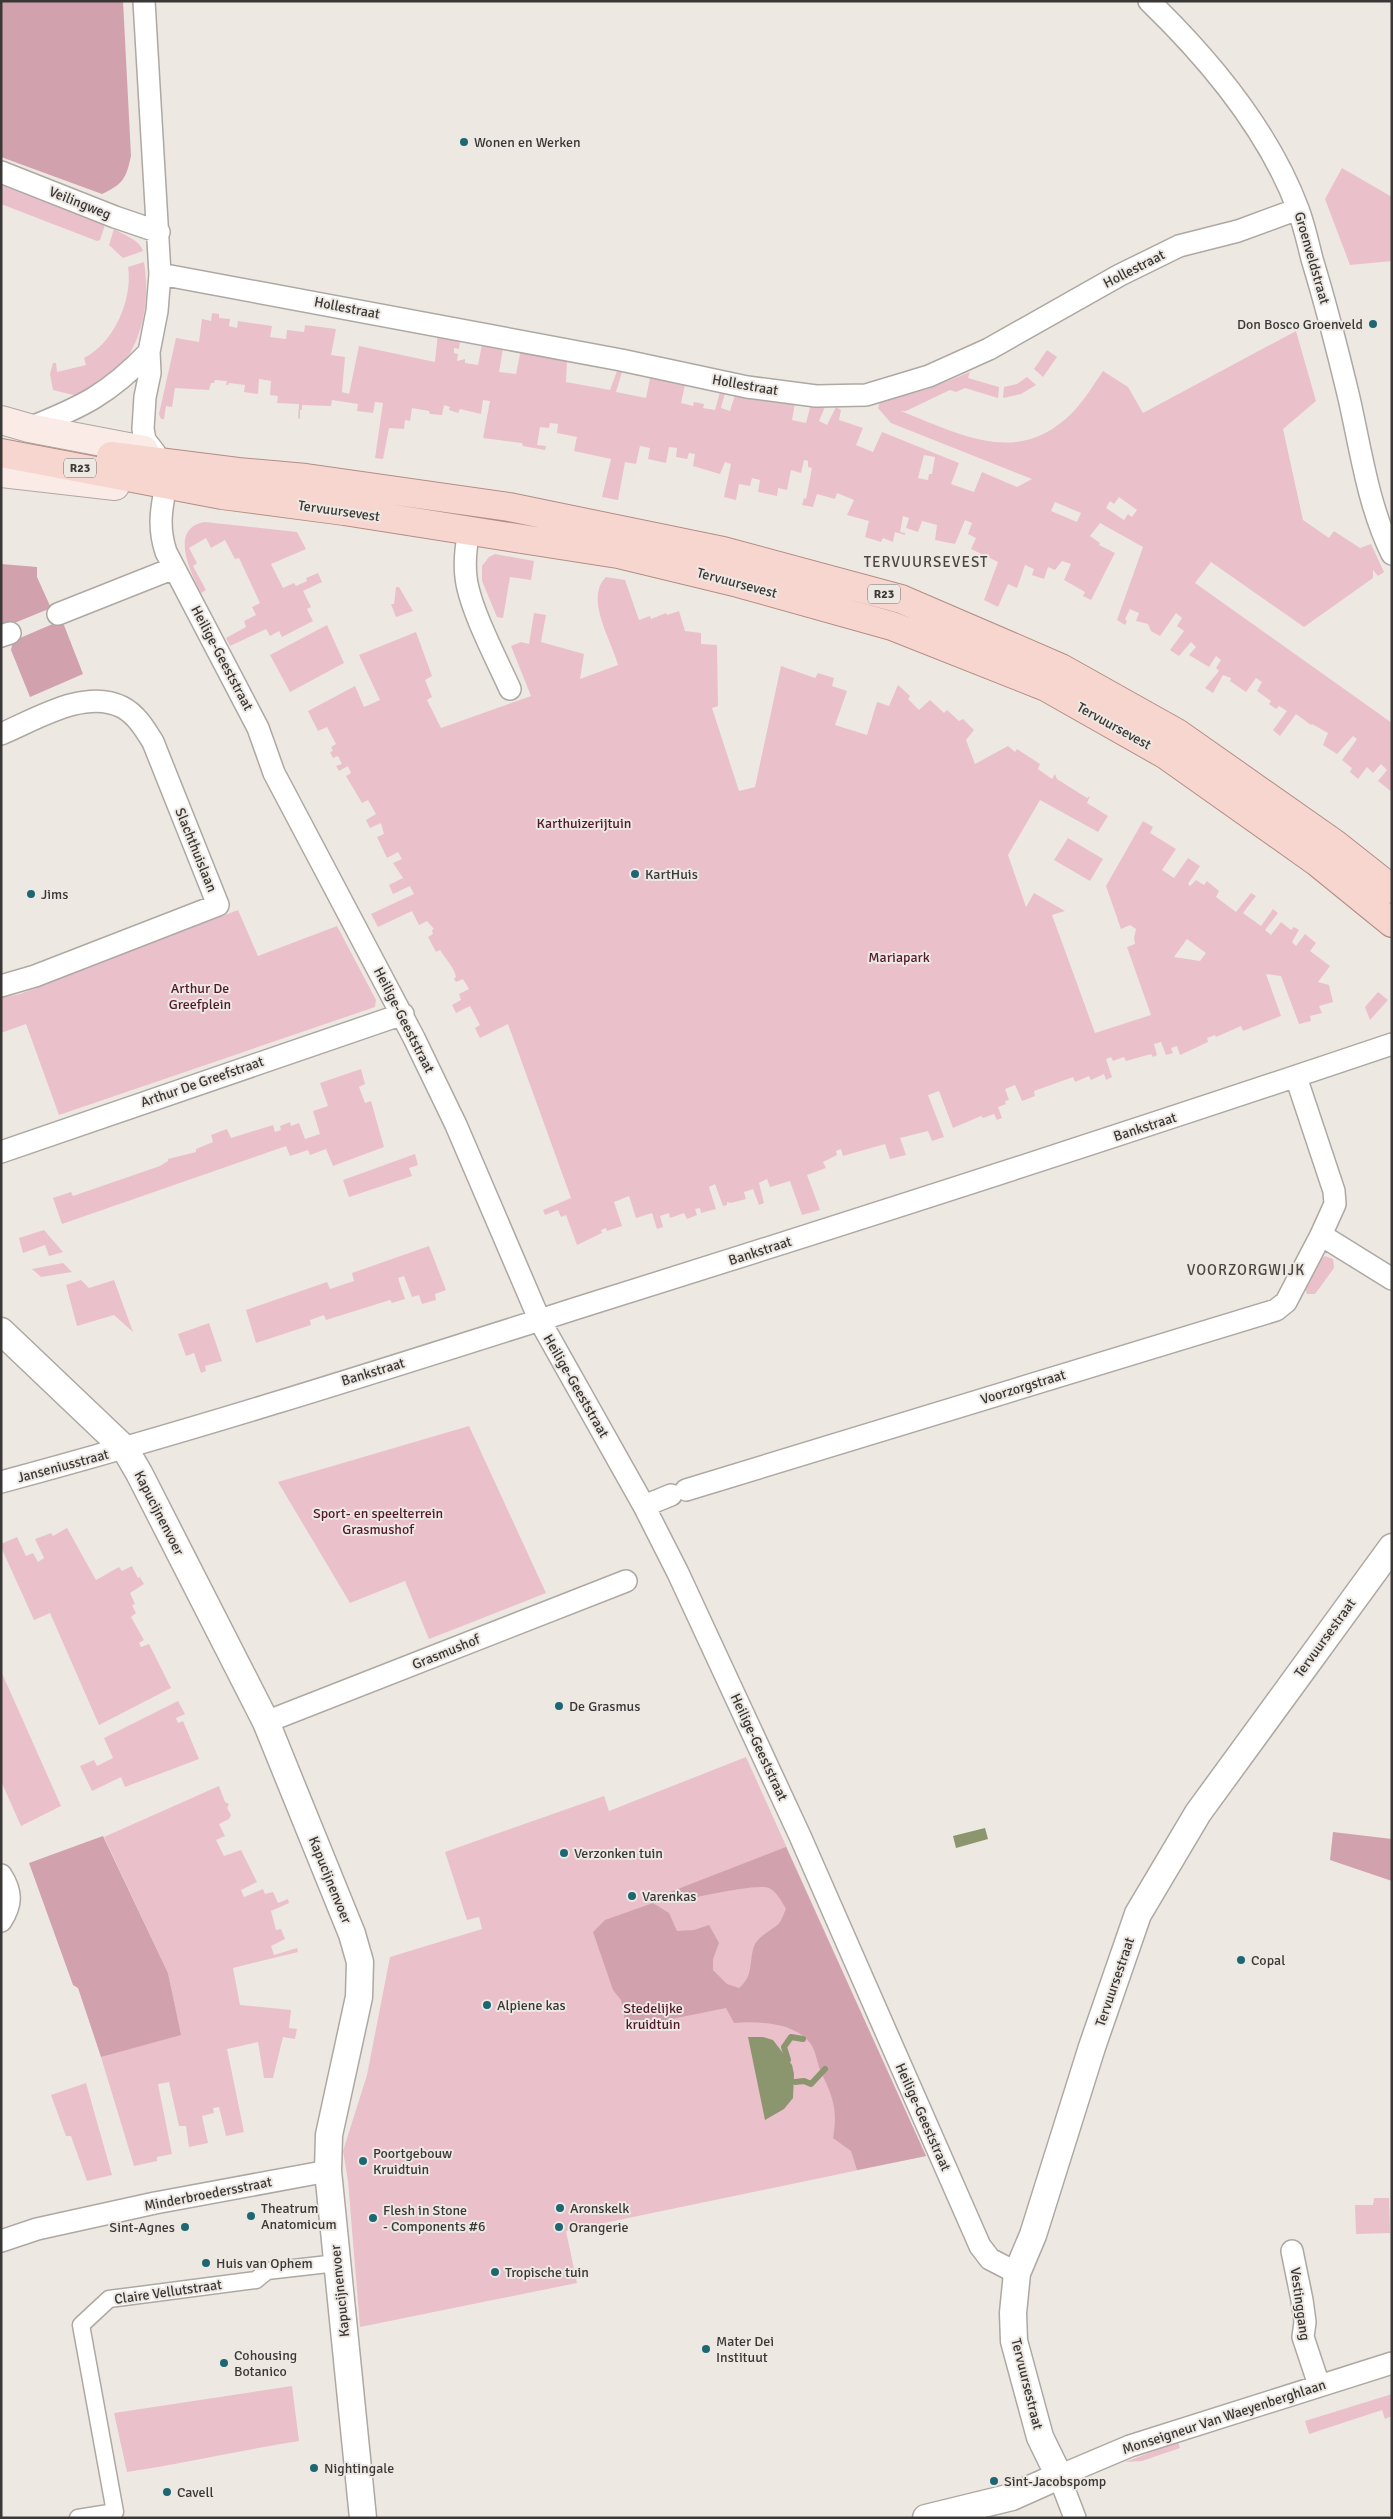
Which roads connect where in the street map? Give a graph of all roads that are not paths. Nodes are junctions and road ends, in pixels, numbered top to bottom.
1 (144, 1) edge
2 (1149, 1) edge
3 (1, 172) edge
4 (1298, 209) junction
5 (159, 232) junction
6 (160, 274) junction
7 (149, 352) junction
8 (1, 420) edge
9 (29, 428) junction
10 (1, 439) edge
11 (156, 452) junction
12 (1, 453) edge
13 (238, 472) junction
14 (1, 473) edge
15 (162, 485) junction
16 (469, 531) junction
17 (1392, 554) edge
18 (174, 568) junction
19 (58, 614) dead end
20 (510, 689) dead end
21 (1, 734) edge
22 (1392, 889) edge
23 (1392, 923) edge
24 (1, 986) edge
25 (402, 1014) junction
26 (1392, 1044) edge
27 (1296, 1077) junction
28 (1, 1152) edge
29 (1321, 1235) junction
30 (1392, 1279) edge
31 (540, 1321) junction
32 (1, 1331) edge
33 (125, 1449) junction
34 (1, 1482) edge
35 (644, 1506) junction
36 (1392, 1547) edge
37 (626, 1581) dead end
38 (266, 1722) junction
39 (1, 1874) edge
40 (1, 1921) edge
41 (328, 2171) junction
42 (1, 2241) edge
43 (1292, 2251) dead end
44 (337, 2263) junction
45 (1018, 2273) junction
46 (1392, 2363) edge
47 (1319, 2385) junction
48 (1058, 2476) junction
49 (78, 2518) edge
50 (363, 2518) edge
51 (926, 2518) edge
52 (1075, 2518) edge

1 - 5 street
2 - 4 street, Groenveldstraat
3 - 5 street, Veilingweg
4 - 6 street, Hollestraat
4 - 17 street, Groenveldstraat
5 - 6 street
6 - 7 street
7 - 9 street
7 - 11 street
8 - 9 main road, Tervuursevest / R23
9 - 11 main road, Tervuursevest / R23
10 - 13 main road, Tervuursevest / R23
11 - 13 main road, Tervuursevest / R23
12 - 15 main road, R23
13 - 22 main road, Tervuursevest / R23
14 - 15 main road, Tervuursevest / R23
15 - 16 main road, Tervuursevest / R23
15 - 18 street, Heilige-Geeststraat
16 - 20 street
16 - 23 main road, Tervuursevest / R23
18 - 19 street
18 - 25 street, Heilige-Geeststraat
21 - 24 street, Slachthuislaan
25 - 28 street, Arthur De Greefstraat
25 - 31 street, Heilige-Geeststraat
26 - 27 street, Bankstraat
27 - 29 street, Voorzorgstraat
27 - 31 street, Bankstraat
29 - 30 street
29 - 35 street, Voorzorgstraat
31 - 33 street, Bankstraat
31 - 35 street, Heilige-Geeststraat
32 - 33 street, Kapucijnenvoer
33 - 34 street, Janseniusstraat
33 - 38 street, Kapucijnenvoer
35 - 45 street, Heilige-Geeststraat
36 - 45 street, Tervuursestraat
37 - 38 street, Grasmushof
38 - 41 street, Kapucijnenvoer
39 - 40 street
41 - 42 street, Minderbroedersstraat
41 - 44 street, Kapucijnenvoer
43 - 47 street, Vestinggang
44 - 49 street, Claire Vellutstraat
44 - 50 street, Kapucijnenvoer
45 - 48 street, Tervuursestraat
46 - 47 street, Monseigneur Van Waeyenberghlaan
47 - 48 street, Monseigneur Van Waeyenberghlaan
48 - 51 street
48 - 52 street

